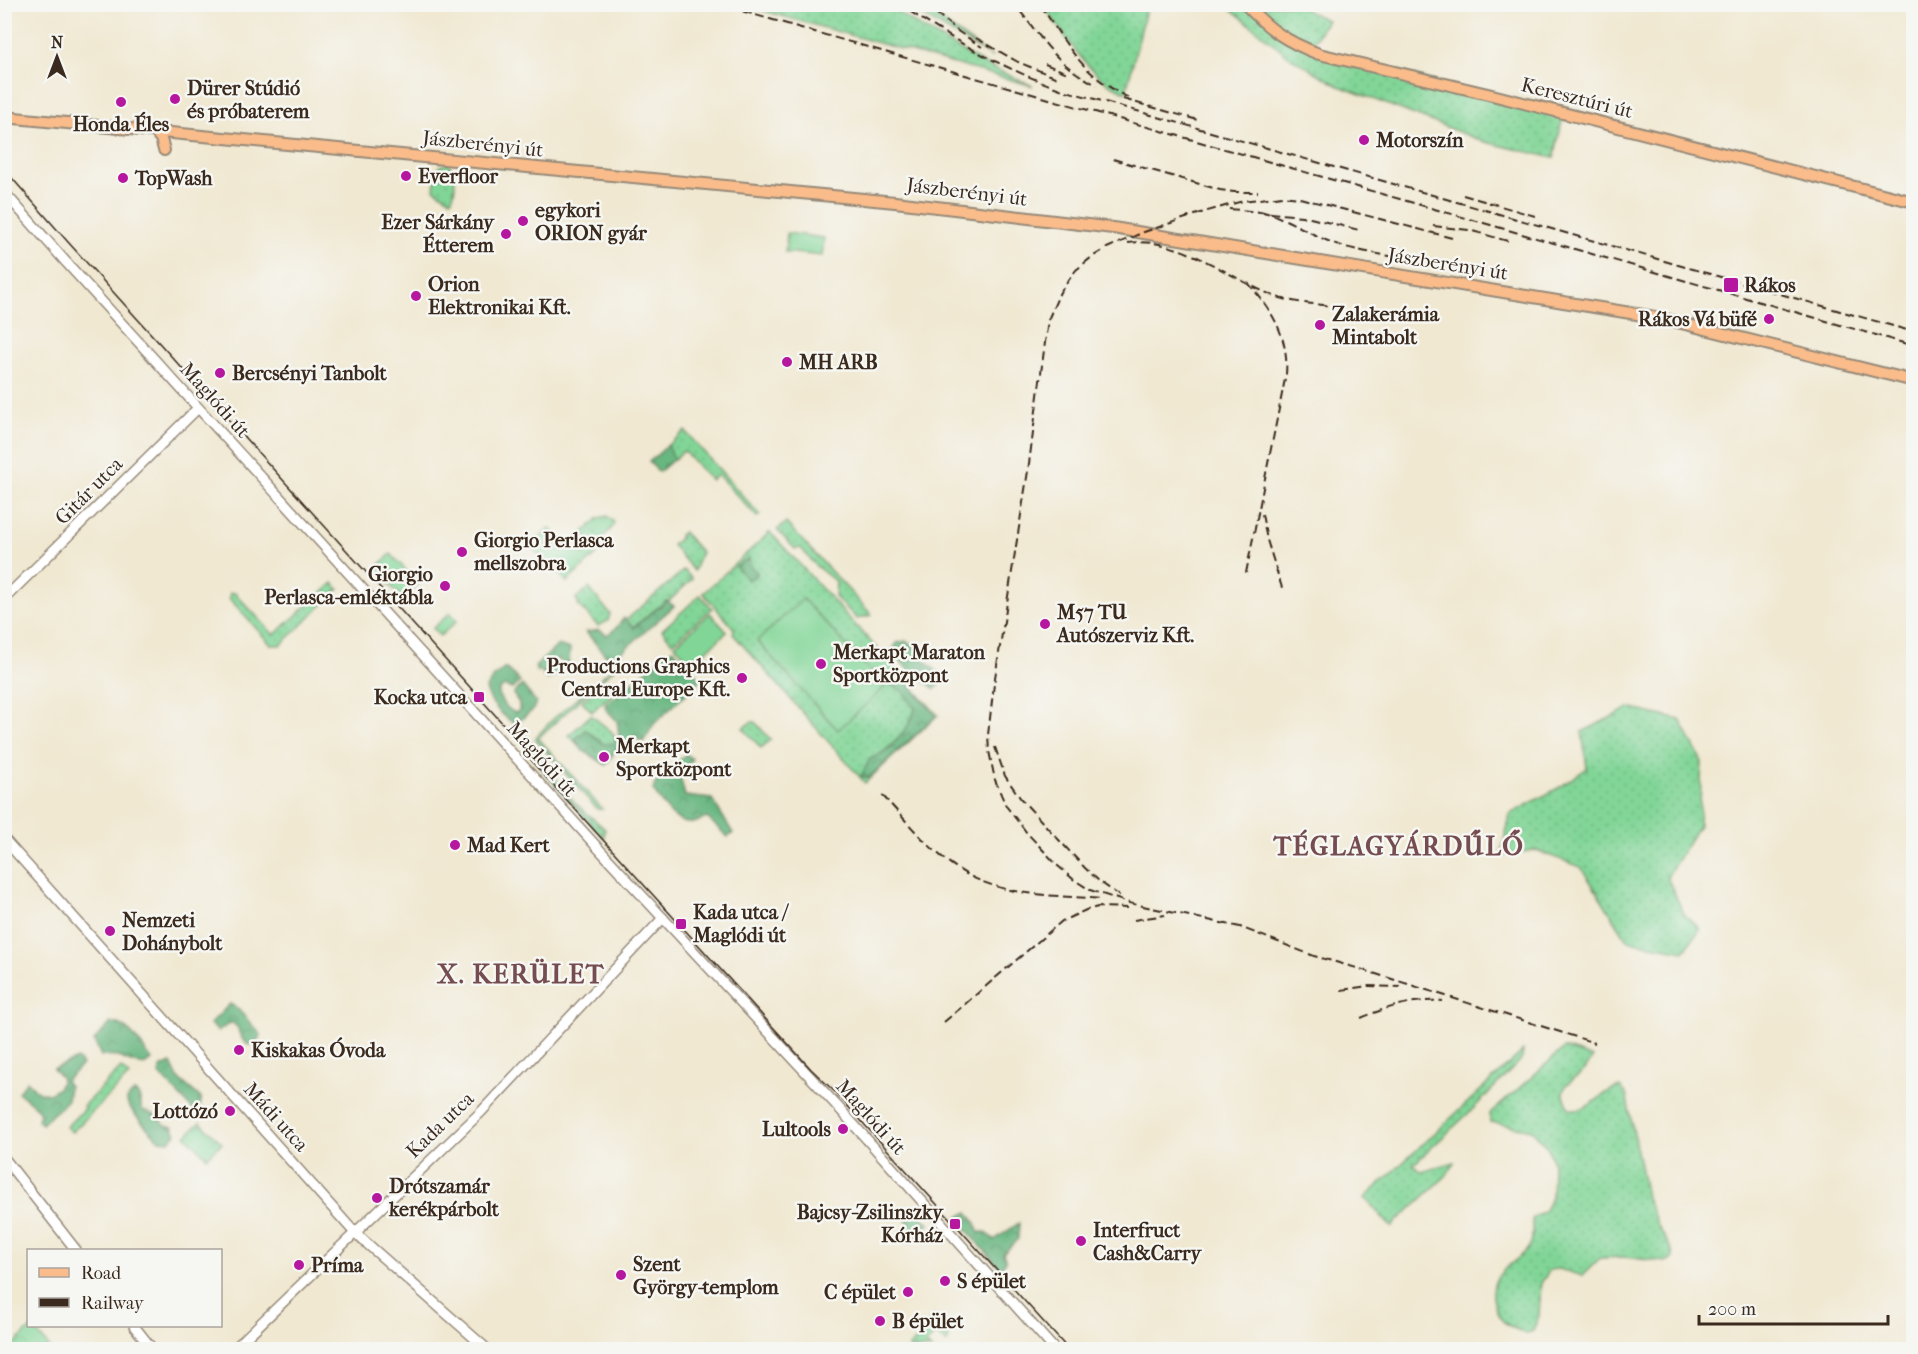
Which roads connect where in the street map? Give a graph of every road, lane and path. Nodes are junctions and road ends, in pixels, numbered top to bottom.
1 (1245, 4) edge
2 (4, 117) edge
3 (154, 130) junction
4 (164, 150) dead end
5 (4, 192) edge
6 (1914, 202) edge
7 (1914, 381) edge
8 (198, 408) junction
9 (4, 599) edge
10 (4, 839) edge
11 (663, 918) junction
12 (4, 1158) edge
13 (355, 1233) junction
14 (74, 1249) edge
15 (135, 1327) edge
16 (153, 1350) edge
17 (233, 1350) edge
18 (488, 1350) edge
19 (1055, 1350) edge

1 - 6 main road, Keresztúri út
2 - 3 main road, Jászberényi út
3 - 4 main road
3 - 7 main road, Jászberényi út
5 - 8 street, Maglódi út
8 - 9 street, Gitár utca
8 - 11 street, Maglódi út
10 - 13 street, Mádi utca
11 - 13 street, Kada utca
11 - 19 street, Maglódi út
12 - 14 street
13 - 17 street, Kada utca
13 - 18 street, Mádi utca
15 - 16 street

